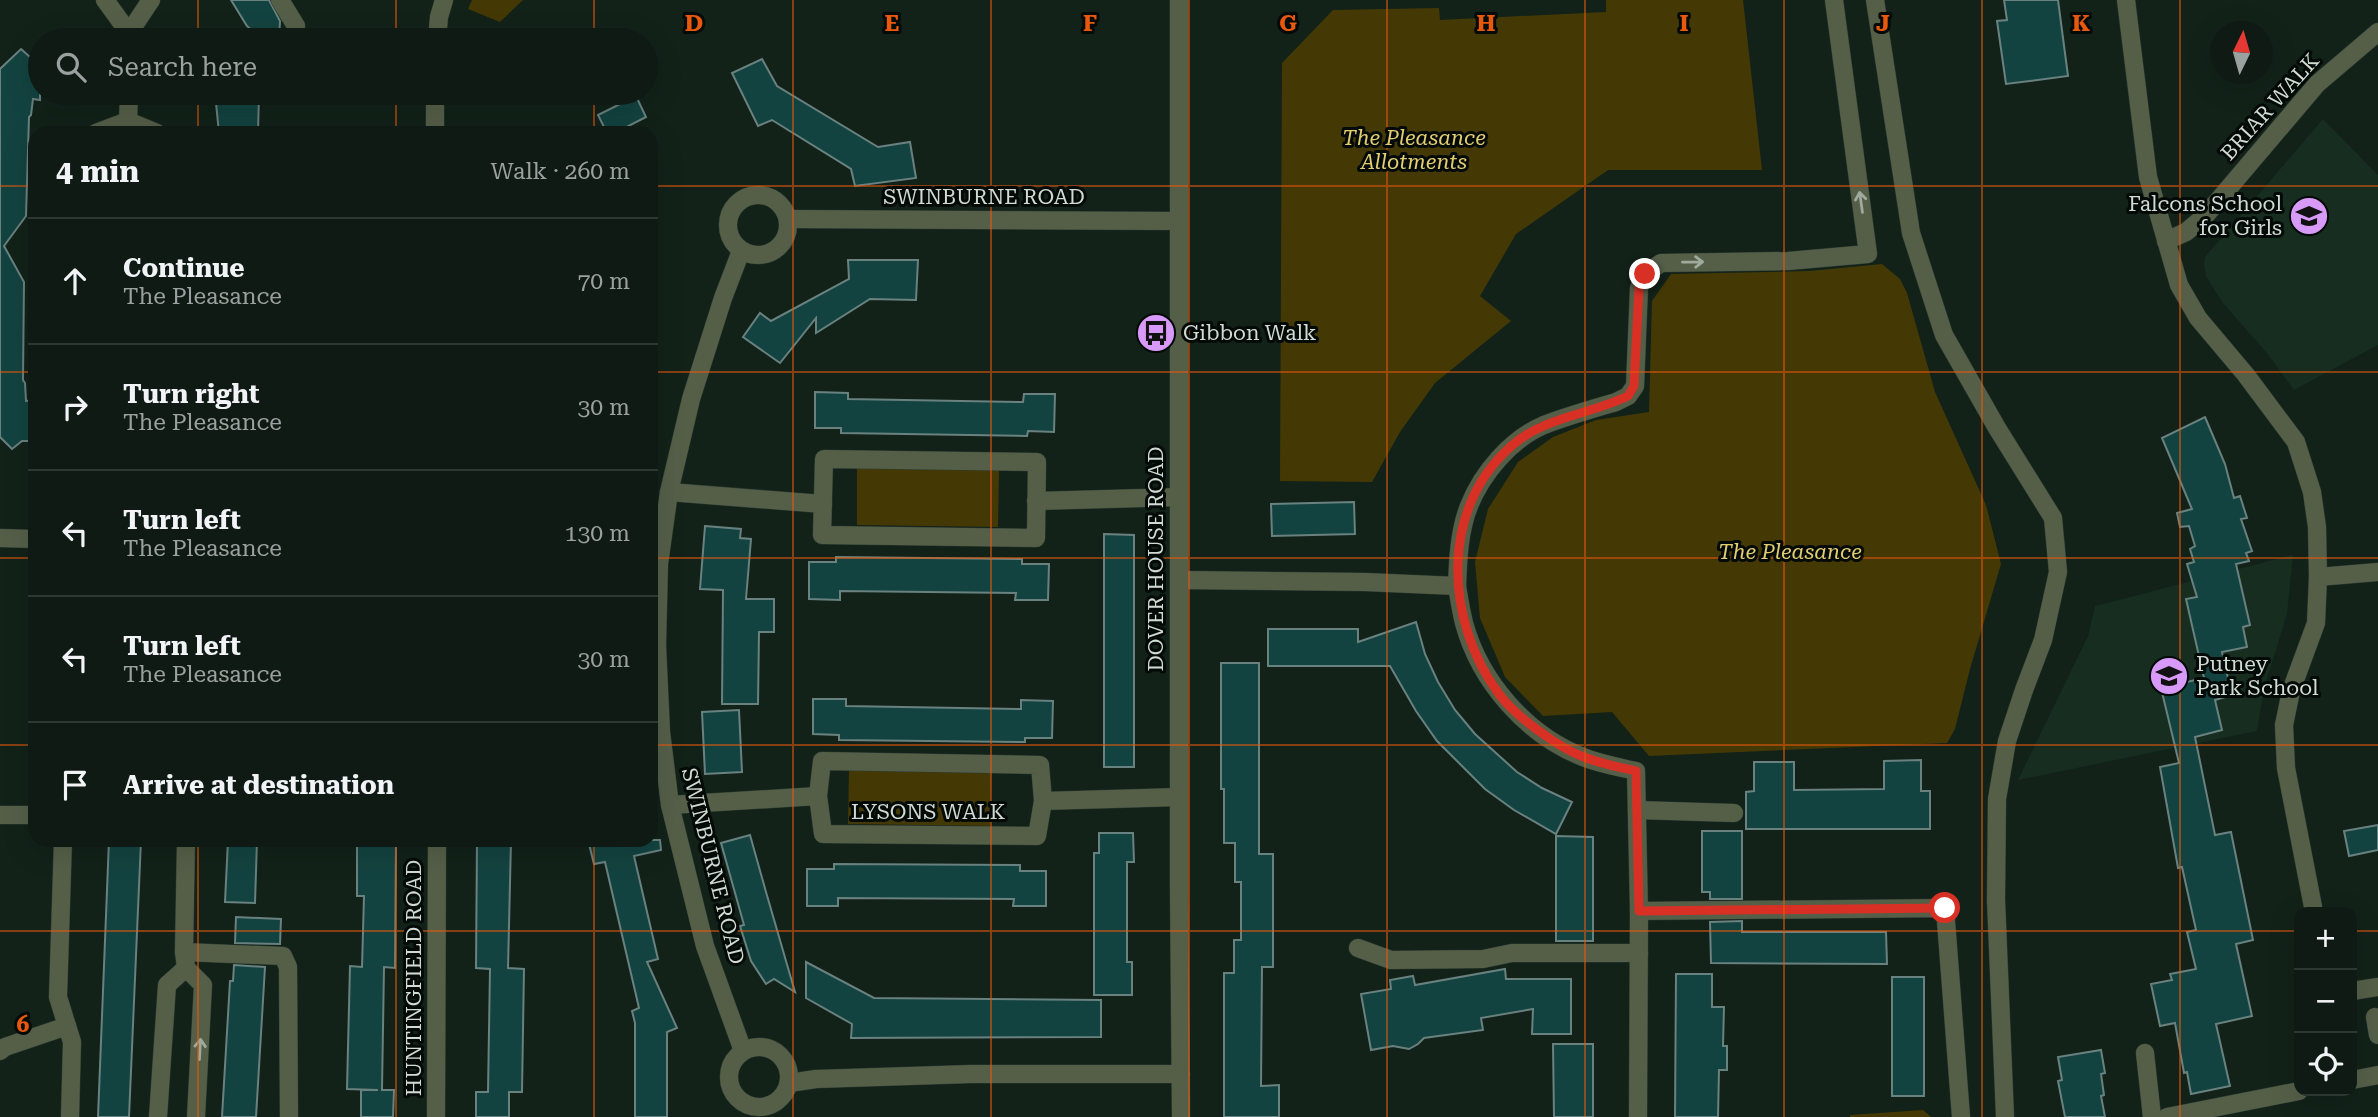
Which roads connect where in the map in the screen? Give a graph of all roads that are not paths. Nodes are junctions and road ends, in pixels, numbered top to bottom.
1 (105, 0) edge
2 (151, 0) edge
3 (280, 0) edge
4 (444, 0) edge
5 (1179, 0) edge
6 (1833, 0) edge
7 (1875, 0) edge
8 (2126, 0) edge
9 (124, 28) edge
10 (134, 28) edge
11 (296, 28) edge
12 (438, 28) edge
13 (2378, 32) edge
14 (129, 105) edge
15 (435, 105) edge
16 (128, 121) junction
17 (115, 126) edge
18 (140, 126) edge
19 (435, 126) edge
20 (788, 219) junction
21 (1179, 221) junction
22 (2166, 241) junction
23 (741, 251) junction
24 (669, 492) junction
25 (1180, 497) junction
26 (1036, 501) junction
27 (823, 503) junction
28 (0, 538) edge
29 (28, 539) edge
30 (2378, 572) edge
31 (2318, 577) junction
32 (658, 580) edge
33 (1180, 580) junction
34 (1457, 586) junction
35 (658, 703) edge
36 (818, 796) junction
37 (1179, 797) junction
38 (1044, 801) junction
39 (670, 805) junction
40 (1637, 810) junction
41 (1734, 813) dead end
42 (0, 815) edge
43 (28, 815) edge
44 (64, 847) edge
45 (186, 847) edge
46 (437, 847) edge
47 (2313, 907) edge
48 (1639, 911) junction
49 (1358, 948) dead end
50 (1639, 953) junction
51 (185, 960) junction
52 (2378, 987) edge
53 (2357, 990) edge
54 (67, 1026) junction
55 (0, 1051) edge
56 (743, 1051) junction
57 (2145, 1053) dead end
58 (1181, 1074) junction
59 (2378, 1075) edge
60 (2357, 1079) edge
61 (789, 1083) junction
62 (2294, 1091) edge
63 (70, 1117) edge
64 (159, 1117) edge
65 (196, 1117) edge
66 (289, 1117) edge
67 (436, 1117) edge
68 (1181, 1117) edge
69 (1638, 1117) edge
70 (1961, 1117) edge
71 (2004, 1117) edge
72 (2152, 1117) edge
73 (2167, 1117) edge

1 - 9 street
2 - 10 street
3 - 11 street
4 - 12 street
5 - 21 street, DOVER HOUSE ROAD
34 -> 6 street
7 - 71 street
8 - 22 street
13 - 22 street, BRIAR WALK
14 - 16 street
15 - 19 street
16 - 17 street
16 - 18 street
20 - 21 street, SWINBURNE ROAD
20 - 23 street
20 - 23 street
21 - 25 street, DOVER HOUSE ROAD
22 - 31 street
23 - 24 street, SWINBURNE ROAD
24 - 27 street
24 - 32 street, SWINBURNE ROAD
25 - 26 street
25 - 33 street, DOVER HOUSE ROAD
26 - 27 street
26 - 27 street
28 - 29 street
30 - 31 street
31 - 47 street
33 - 34 street
33 - 37 street, DOVER HOUSE ROAD
34 - 40 street
35 - 39 street, SWINBURNE ROAD
36 - 38 street, LYSONS WALK
36 - 38 street, LYSONS WALK
36 - 39 street
37 - 38 street
37 - 58 street, DOVER HOUSE ROAD
39 - 56 street, SWINBURNE ROAD
40 - 41 street
40 - 48 street
42 - 43 street
44 - 54 street
45 - 51 street
46 - 67 street, HUNTINGFIELD ROAD
48 - 50 street
48 - 70 street
49 - 50 street
50 - 69 street
51 - 64 street
65 -> 51 street
51 - 66 street
52 - 53 street
54 - 55 street
54 - 63 street
56 - 61 street
56 - 61 street
57 - 72 street
58 - 61 street
58 - 68 street, DOVER HOUSE ROAD
59 - 60 street
62 - 73 street

